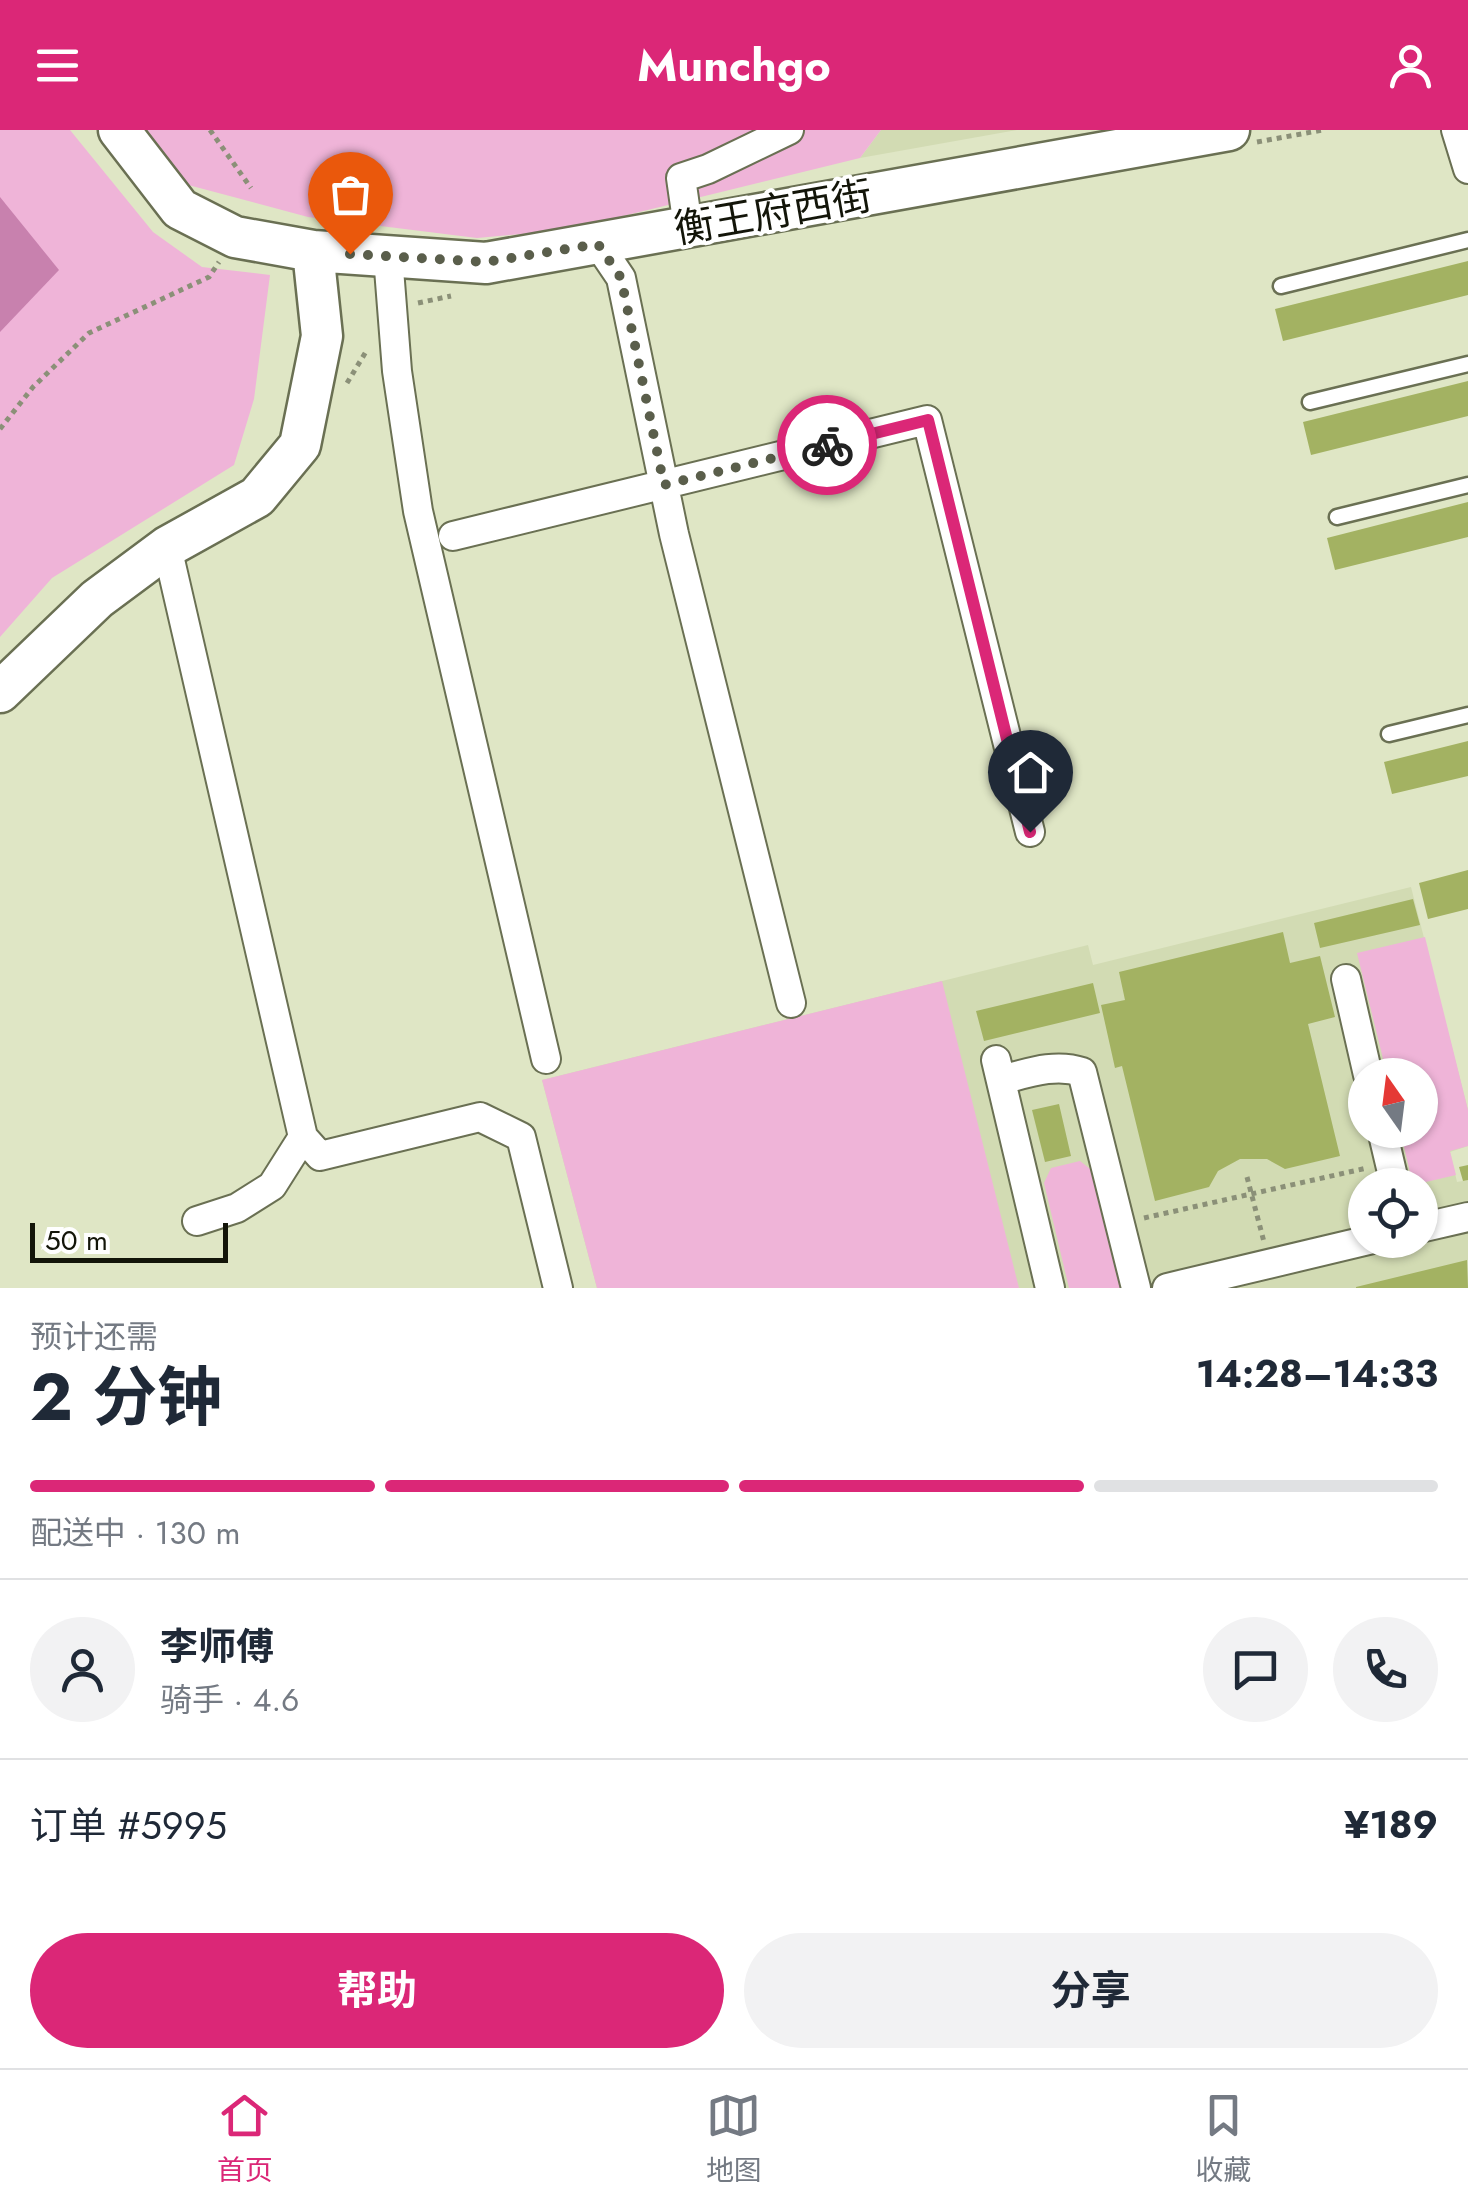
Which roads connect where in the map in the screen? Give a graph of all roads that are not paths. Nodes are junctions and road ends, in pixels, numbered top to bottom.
1 (118, 130) edge
2 (789, 130) edge
3 (1230, 130) edge
4 (1456, 130) edge
5 (1468, 170) edge
6 (688, 228) junction
7 (1468, 240) edge
8 (598, 244) junction
9 (313, 251) junction
10 (388, 256) junction
11 (1281, 286) dead end
12 (1468, 364) edge
13 (1310, 402) dead end
14 (664, 485) junction
15 (1468, 485) edge
16 (1337, 517) dead end
17 (454, 536) dead end
18 (167, 547) junction
19 (0, 692) edge
20 (1468, 715) edge
21 (1389, 734) dead end
22 (1030, 832) dead end
23 (1346, 979) dead end
24 (791, 1003) dead end
25 (546, 1058) dead end
26 (1364, 1058) edge
27 (303, 1137) junction
28 (1468, 1217) edge
29 (197, 1221) dead end
30 (1438, 1224) edge
31 (1348, 1248) edge
32 (1272, 1276) edge
33 (558, 1288) edge
34 (1050, 1288) edge
35 (1136, 1288) edge
36 (1167, 1288) edge

1 - 9 street, 衡王府西街
2 - 6 street
3 - 6 street, 衡王府西街
4 - 5 street
6 - 8 street, 衡王府西街
7 - 11 lane
8 - 10 street, 衡王府西街
8 - 14 street
9 - 10 street, 衡王府西街
9 - 18 street
10 - 25 street
12 - 13 lane
14 - 17 street
14 - 22 street
14 - 24 street
15 - 16 lane
18 - 19 street
18 - 27 street
20 - 21 lane
23 - 26 street
27 - 29 street
27 - 33 street
28 - 30 street
31 - 32 street
32 - 36 street
34 - 35 street

